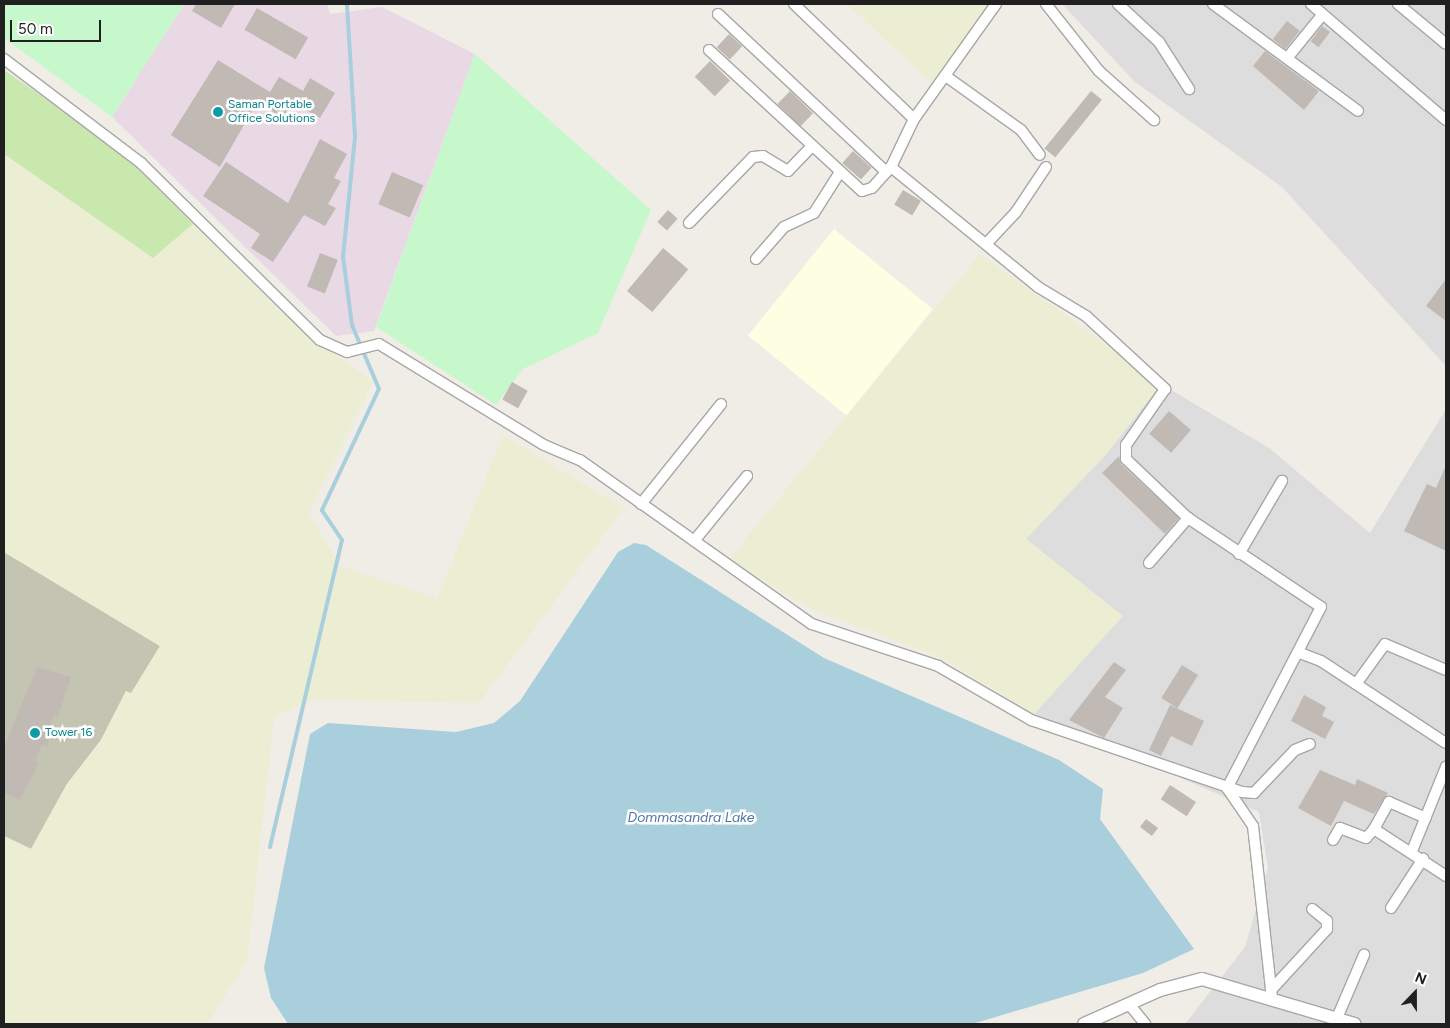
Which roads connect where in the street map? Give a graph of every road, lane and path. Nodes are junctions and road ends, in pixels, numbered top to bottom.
1 (794, 4) edge
2 (996, 4) edge
3 (1046, 4) edge
4 (1118, 4) edge
5 (1213, 4) edge
6 (1398, 4) edge
7 (1318, 8) edge
8 (718, 14) dead end
9 (1446, 44) edge
10 (709, 50) dead end
11 (1288, 57) junction
12 (4, 59) edge
13 (947, 77) junction
14 (1189, 89) dead end
15 (1358, 111) dead end
16 (914, 119) junction
17 (1154, 120) dead end
18 (1446, 120) edge
19 (812, 146) junction
20 (1040, 155) dead end
21 (1046, 167) dead end
22 (889, 170) junction
23 (840, 172) junction
24 (690, 223) dead end
25 (987, 243) junction
26 (756, 259) dead end
27 (722, 404) dead end
28 (747, 476) dead end
29 (1282, 480) dead end
30 (641, 504) junction
31 (1188, 518) junction
32 (694, 541) junction
33 (1239, 554) junction
34 (1149, 563) dead end
35 (1300, 653) junction
36 (1446, 670) edge
37 (1356, 684) junction
38 (1446, 743) edge
39 (1310, 744) dead end
40 (1446, 767) edge
41 (1228, 788) junction
42 (1426, 818) junction
43 (1374, 830) junction
44 (1333, 840) dead end
45 (1412, 851) junction
46 (1424, 860) junction
47 (1446, 876) edge
48 (1392, 908) dead end
49 (1312, 909) dead end
50 (1364, 955) dead end
51 (1271, 994) junction
52 (1129, 1004) junction
53 (1338, 1018) junction
54 (1084, 1024) edge
55 (1145, 1024) edge
56 (1356, 1024) edge

1 - 16 street
2 - 13 street
3 - 17 street
4 - 14 street
5 - 11 street
6 - 9 street
7 - 11 street
7 - 18 street
8 - 22 street
10 - 19 street
11 - 15 street
12 - 30 street
13 - 16 street
13 - 20 street
16 - 22 street
19 - 23 street
19 - 24 street
21 - 25 street
22 - 23 street
22 - 25 street
23 - 26 street
25 - 31 street
27 - 30 street
28 - 32 street
29 - 33 street
30 - 32 street
31 - 33 street
31 - 34 street
32 - 41 street
33 - 35 street
35 - 37 street
35 - 41 street
36 - 37 street
37 - 38 street
39 - 41 street
40 - 42 street
41 - 51 street
42 - 43 street
42 - 45 street
43 - 44 street
43 - 45 street
45 - 46 street
46 - 47 street
46 - 48 street
49 - 51 street
50 - 53 street
51 - 52 street
51 - 53 street
52 - 54 street
52 - 55 street
53 - 56 street

